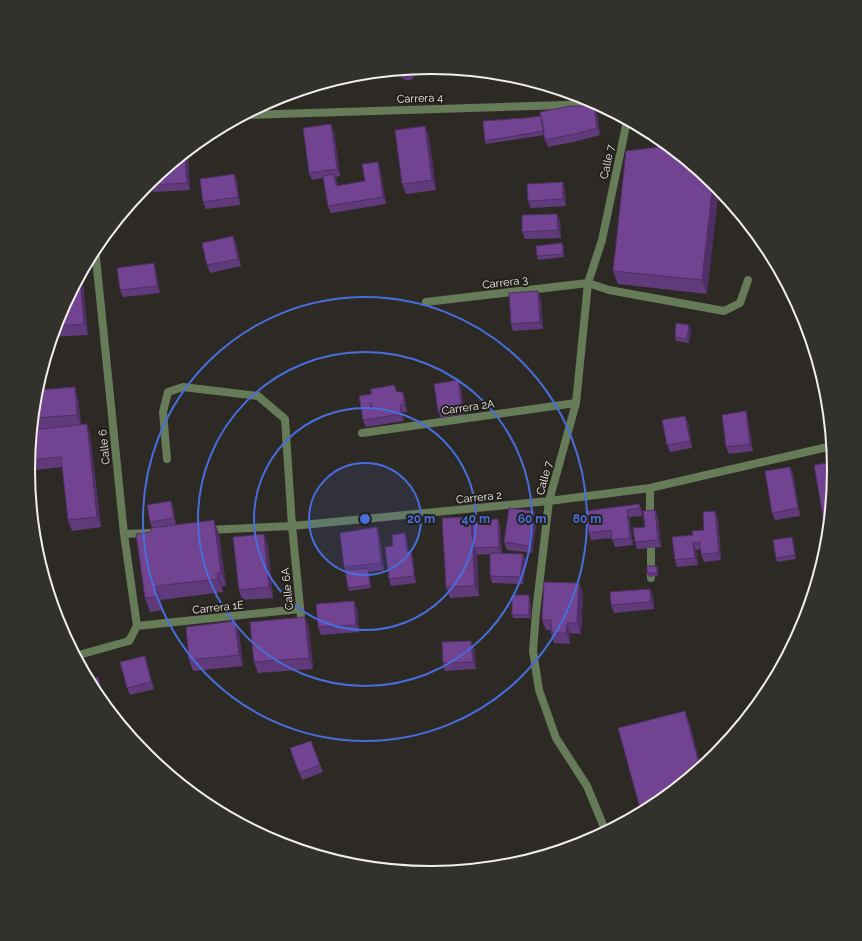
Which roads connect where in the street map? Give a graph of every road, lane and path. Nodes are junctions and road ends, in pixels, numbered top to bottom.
1 (581, 104) edge
2 (257, 115) edge
3 (626, 126) edge
4 (96, 259) edge
5 (748, 280) dead end
6 (588, 283) junction
7 (426, 302) dead end
8 (576, 403) junction
9 (362, 433) dead end
10 (826, 447) edge
11 (168, 458) dead end
12 (650, 488) junction
13 (549, 501) junction
14 (292, 526) junction
15 (200, 530) edge
16 (162, 532) edge
17 (124, 534) junction
18 (651, 578) edge
19 (300, 609) junction
20 (138, 626) junction
21 (302, 633) edge
22 (81, 654) edge
23 (604, 827) edge

1 - 2 street, Carrera 4
3 - 6 street, Calle 7
4 - 17 street, Calle 6
5 - 6 street
6 - 7 street, Carrera 3
6 - 8 street, Calle 7
8 - 9 street, Carrera 2A
8 - 13 street, Calle 7
10 - 12 street, Carrera 2
11 - 14 street, Calle 6A
12 - 13 street, Carrera 2
12 - 18 street
13 - 14 street, Carrera 2
13 - 23 street, Calle 7
14 - 15 street, Carrera 2
14 - 19 street, Calle 6A
16 - 17 street
17 - 20 street, Calle 6
19 - 20 street, Carrera 1E
19 - 21 street, Calle 6A
20 - 22 street

